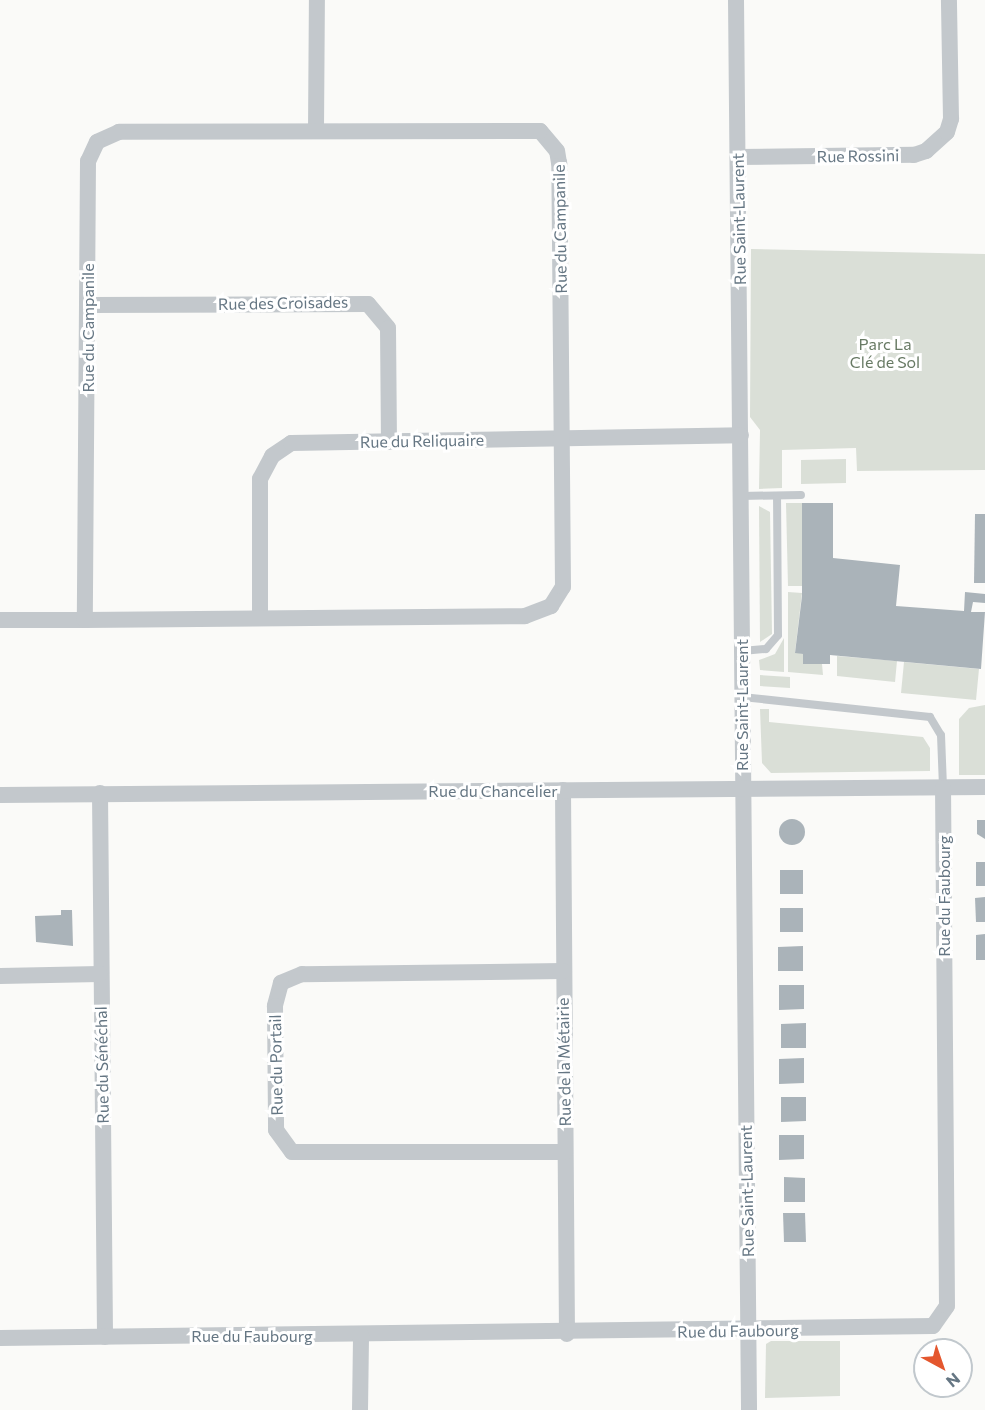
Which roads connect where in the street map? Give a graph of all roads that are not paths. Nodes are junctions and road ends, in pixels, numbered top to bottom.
1 (318, 0) edge
2 (736, 0) edge
3 (949, 0) edge
4 (316, 130) junction
5 (738, 158) junction
6 (89, 305) junction
7 (741, 435) junction
8 (564, 440) junction
9 (389, 442) junction
10 (801, 495) dead end
11 (741, 496) junction
12 (777, 496) junction
13 (260, 618) junction
14 (0, 620) edge
15 (85, 620) junction
16 (742, 651) junction
17 (742, 697) junction
18 (985, 787) edge
19 (742, 788) junction
20 (943, 788) junction
21 (563, 790) junction
22 (100, 793) junction
23 (0, 795) edge
24 (563, 971) junction
25 (100, 974) junction
26 (0, 976) edge
27 (565, 1152) junction
28 (749, 1331) junction
29 (567, 1334) junction
30 (361, 1335) junction
31 (105, 1336) junction
32 (0, 1338) edge
33 (360, 1410) edge
34 (749, 1410) edge

1 - 4 street
2 - 5 street, Rue Saint-Laurent
3 - 5 street, Rue Rossini
4 - 6 street, Rue du Campanile
4 - 8 street, Rue du Campanile
5 - 7 street, Rue Saint-Laurent
6 - 9 street, Rue des Croisades
6 - 15 street, Rue du Campanile
7 - 8 street, Rue du Reliquaire
7 - 11 street, Rue Saint-Laurent
8 - 9 street, Rue du Reliquaire
8 - 13 street, Rue du Campanile
9 - 13 street, Rue du Reliquaire
10 - 12 lane
11 - 12 lane
11 - 16 street, Rue Saint-Laurent
12 - 16 lane
13 - 15 street, Rue du Campanile
14 - 15 street, Rue du Campanile
16 - 17 street, Rue Saint-Laurent
17 - 19 street, Rue Saint-Laurent
17 - 20 lane
18 - 20 street, Rue du Chancelier
19 - 20 street, Rue du Chancelier
19 - 21 street, Rue du Chancelier
19 - 28 street, Rue Saint-Laurent
20 - 28 street, Rue du Faubourg
21 - 22 street, Rue du Chancelier
21 - 24 street, Rue de la Métairie
22 - 23 street, Rue du Chancelier
22 - 25 street, Rue du Sénéchal
24 - 27 street, Rue de la Métairie
24 - 27 street, Rue du Portail
25 - 26 street
25 - 31 street, Rue du Sénéchal
27 - 29 street, Rue de la Métairie
28 - 29 street, Rue du Faubourg
28 - 34 street, Rue Saint-Laurent
29 - 30 street, Rue du Faubourg
30 - 31 street, Rue du Faubourg
30 - 33 street
31 - 32 street, Rue du Faubourg

